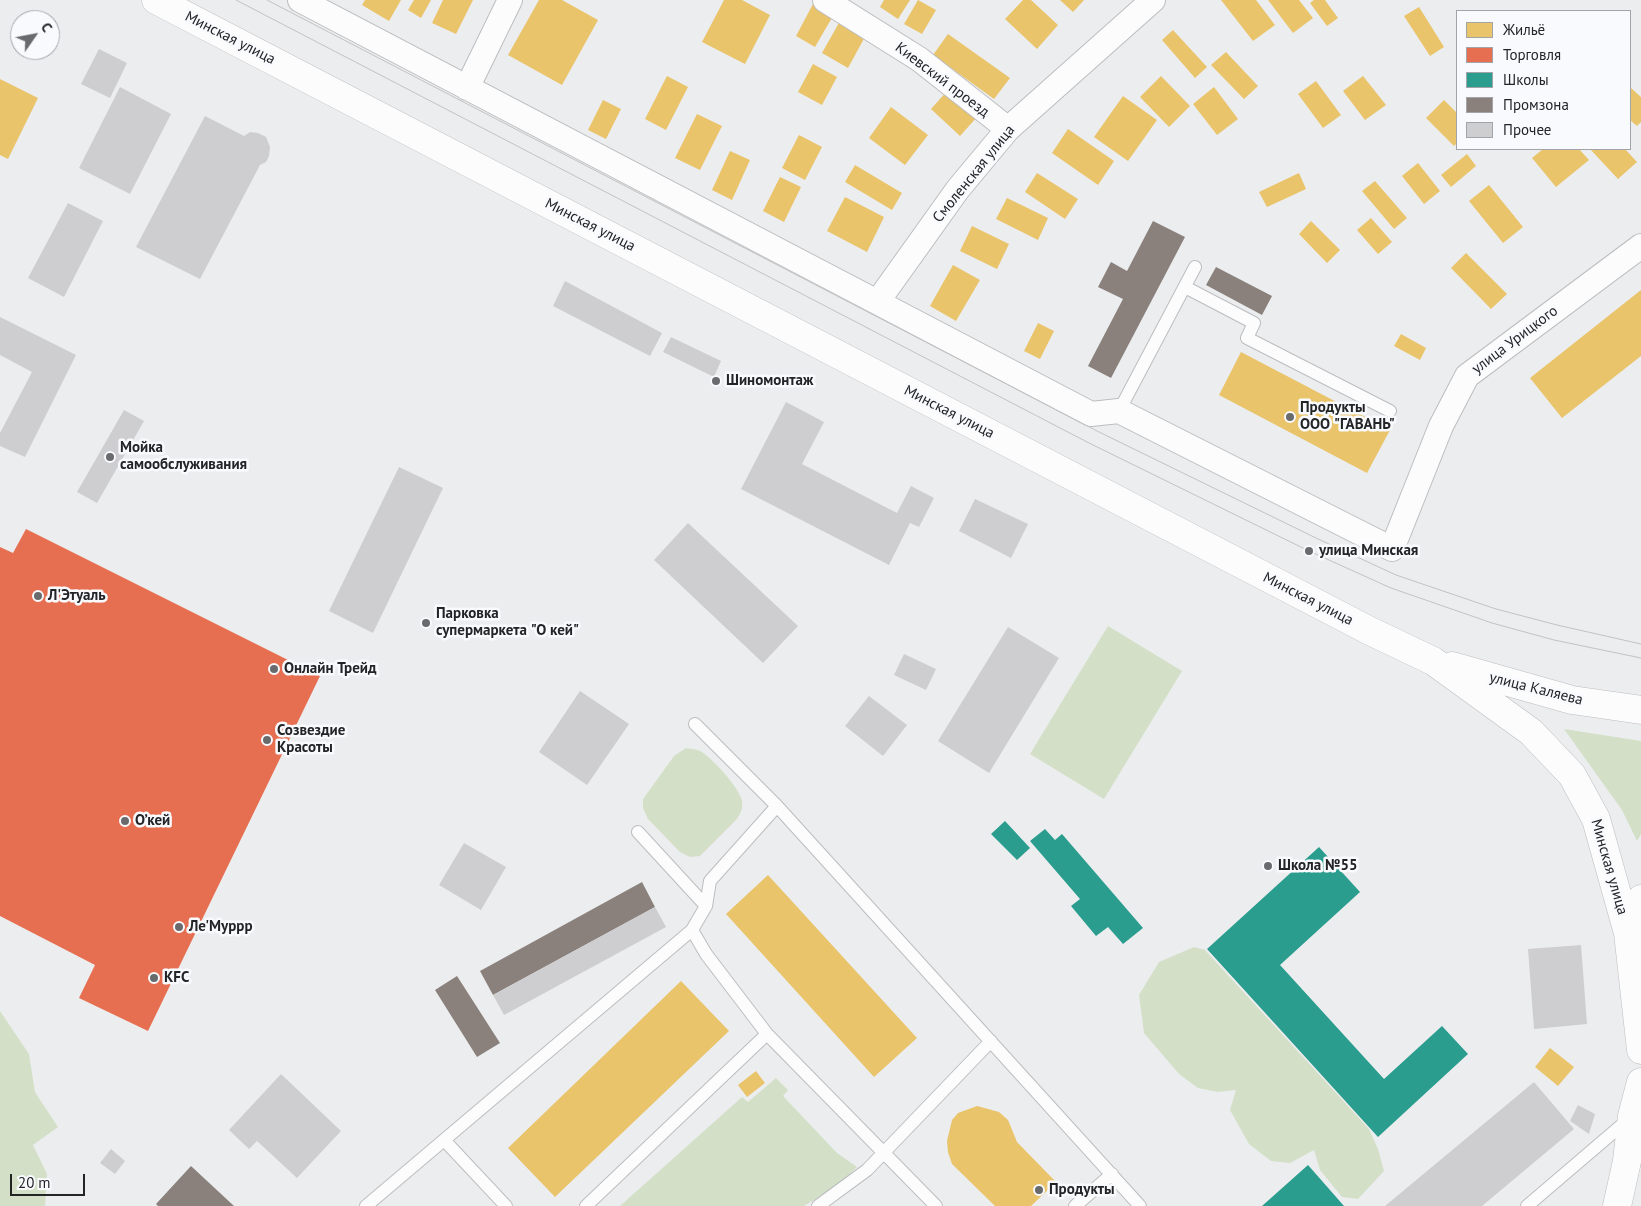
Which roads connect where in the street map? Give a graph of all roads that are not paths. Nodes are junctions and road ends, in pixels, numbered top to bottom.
1 (156, 0) edge
2 (300, 0) edge
3 (510, 0) edge
4 (825, 0) edge
5 (1153, 0) edge
6 (468, 88) junction
7 (1008, 129) junction
8 (1641, 246) edge
9 (1195, 267) dead end
10 (1185, 286) junction
11 (878, 301) junction
12 (1390, 410) dead end
13 (1119, 411) junction
14 (1433, 661) junction
15 (1641, 710) edge
16 (695, 724) dead end
17 (777, 806) junction
18 (638, 832) dead end
19 (1641, 899) edge
20 (706, 906) junction
21 (692, 930) junction
22 (1628, 933) junction
23 (767, 1034) junction
24 (991, 1041) junction
25 (1641, 1050) edge
26 (1641, 1082) edge
27 (1632, 1116) junction
28 (445, 1141) junction
29 (883, 1152) junction
30 (1112, 1174) junction
31 (366, 1206) edge
32 (506, 1206) edge
33 (586, 1206) edge
34 (818, 1206) edge
35 (936, 1206) edge
36 (1075, 1206) edge
37 (1140, 1206) edge
38 (1528, 1206) edge
39 (1617, 1206) edge

1 - 14 main road, Минская улица
2 - 6 street
3 - 6 street
4 - 7 street, Киевский проезд
5 - 7 street, Смоленская улица
6 - 11 street
7 - 11 street, Смоленская улица
8 - 13 street, улица Урицкого
9 - 10 lane
10 - 12 lane
10 - 13 lane
11 - 13 street
14 - 15 main road, улица Каляева
14 - 22 main road, Минская улица
16 - 17 lane
17 - 20 lane
17 - 24 lane
18 - 20 lane
19 - 22 main road
20 - 21 lane
21 - 23 lane
21 - 28 lane
22 - 25 main road
23 - 29 lane
23 - 33 lane
24 - 29 lane
24 - 30 lane
26 - 27 main road
27 - 38 lane
27 - 39 main road
28 - 31 lane
28 - 32 lane
29 - 34 lane
29 - 35 lane
30 - 36 lane
30 - 37 lane

